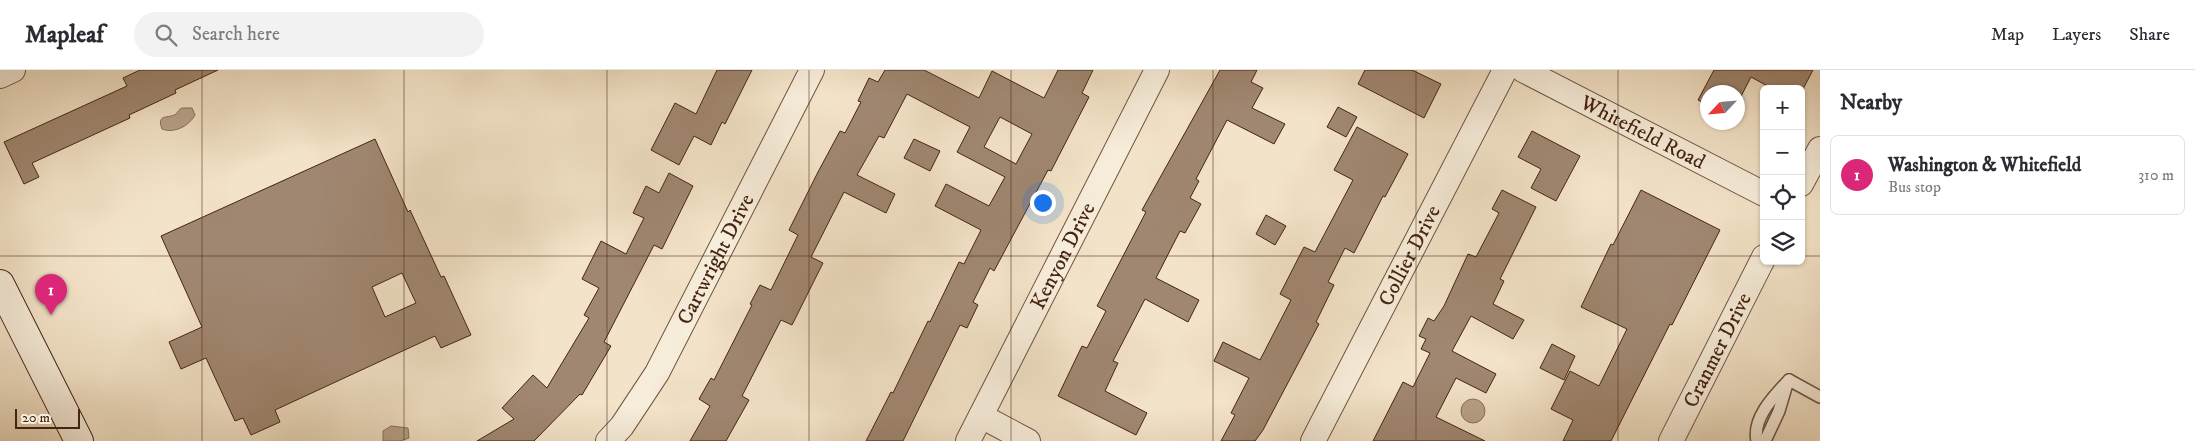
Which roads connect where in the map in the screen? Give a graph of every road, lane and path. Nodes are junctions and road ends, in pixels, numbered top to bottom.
1 (13, 70) edge
2 (812, 70) edge
3 (1157, 70) edge
4 (1505, 70) edge
5 (1523, 70) edge
6 (0, 76) edge
7 (1820, 149) edge
8 (1805, 177) edge
9 (1760, 192) edge
10 (1760, 265) edge
11 (0, 284) edge
12 (1789, 380) junction
13 (1820, 397) edge
14 (981, 416) junction
15 (80, 441) edge
16 (608, 441) edge
17 (968, 441) edge
18 (1028, 441) edge
19 (1313, 441) edge
20 (1671, 441) edge
21 (1757, 441) edge
22 (1764, 441) edge

1 - 6 street
2 - 16 street, Cartwright Drive
3 - 14 street, Kenyon Drive
4 - 19 street, Collier Drive
5 - 9 street, Whitefield Road
7 - 8 street
10 - 20 street, Cranmer Drive
11 - 15 street
12 - 13 lane
12 - 21 lane
12 - 22 lane
14 - 17 street, Kenyon Drive
14 - 18 street

